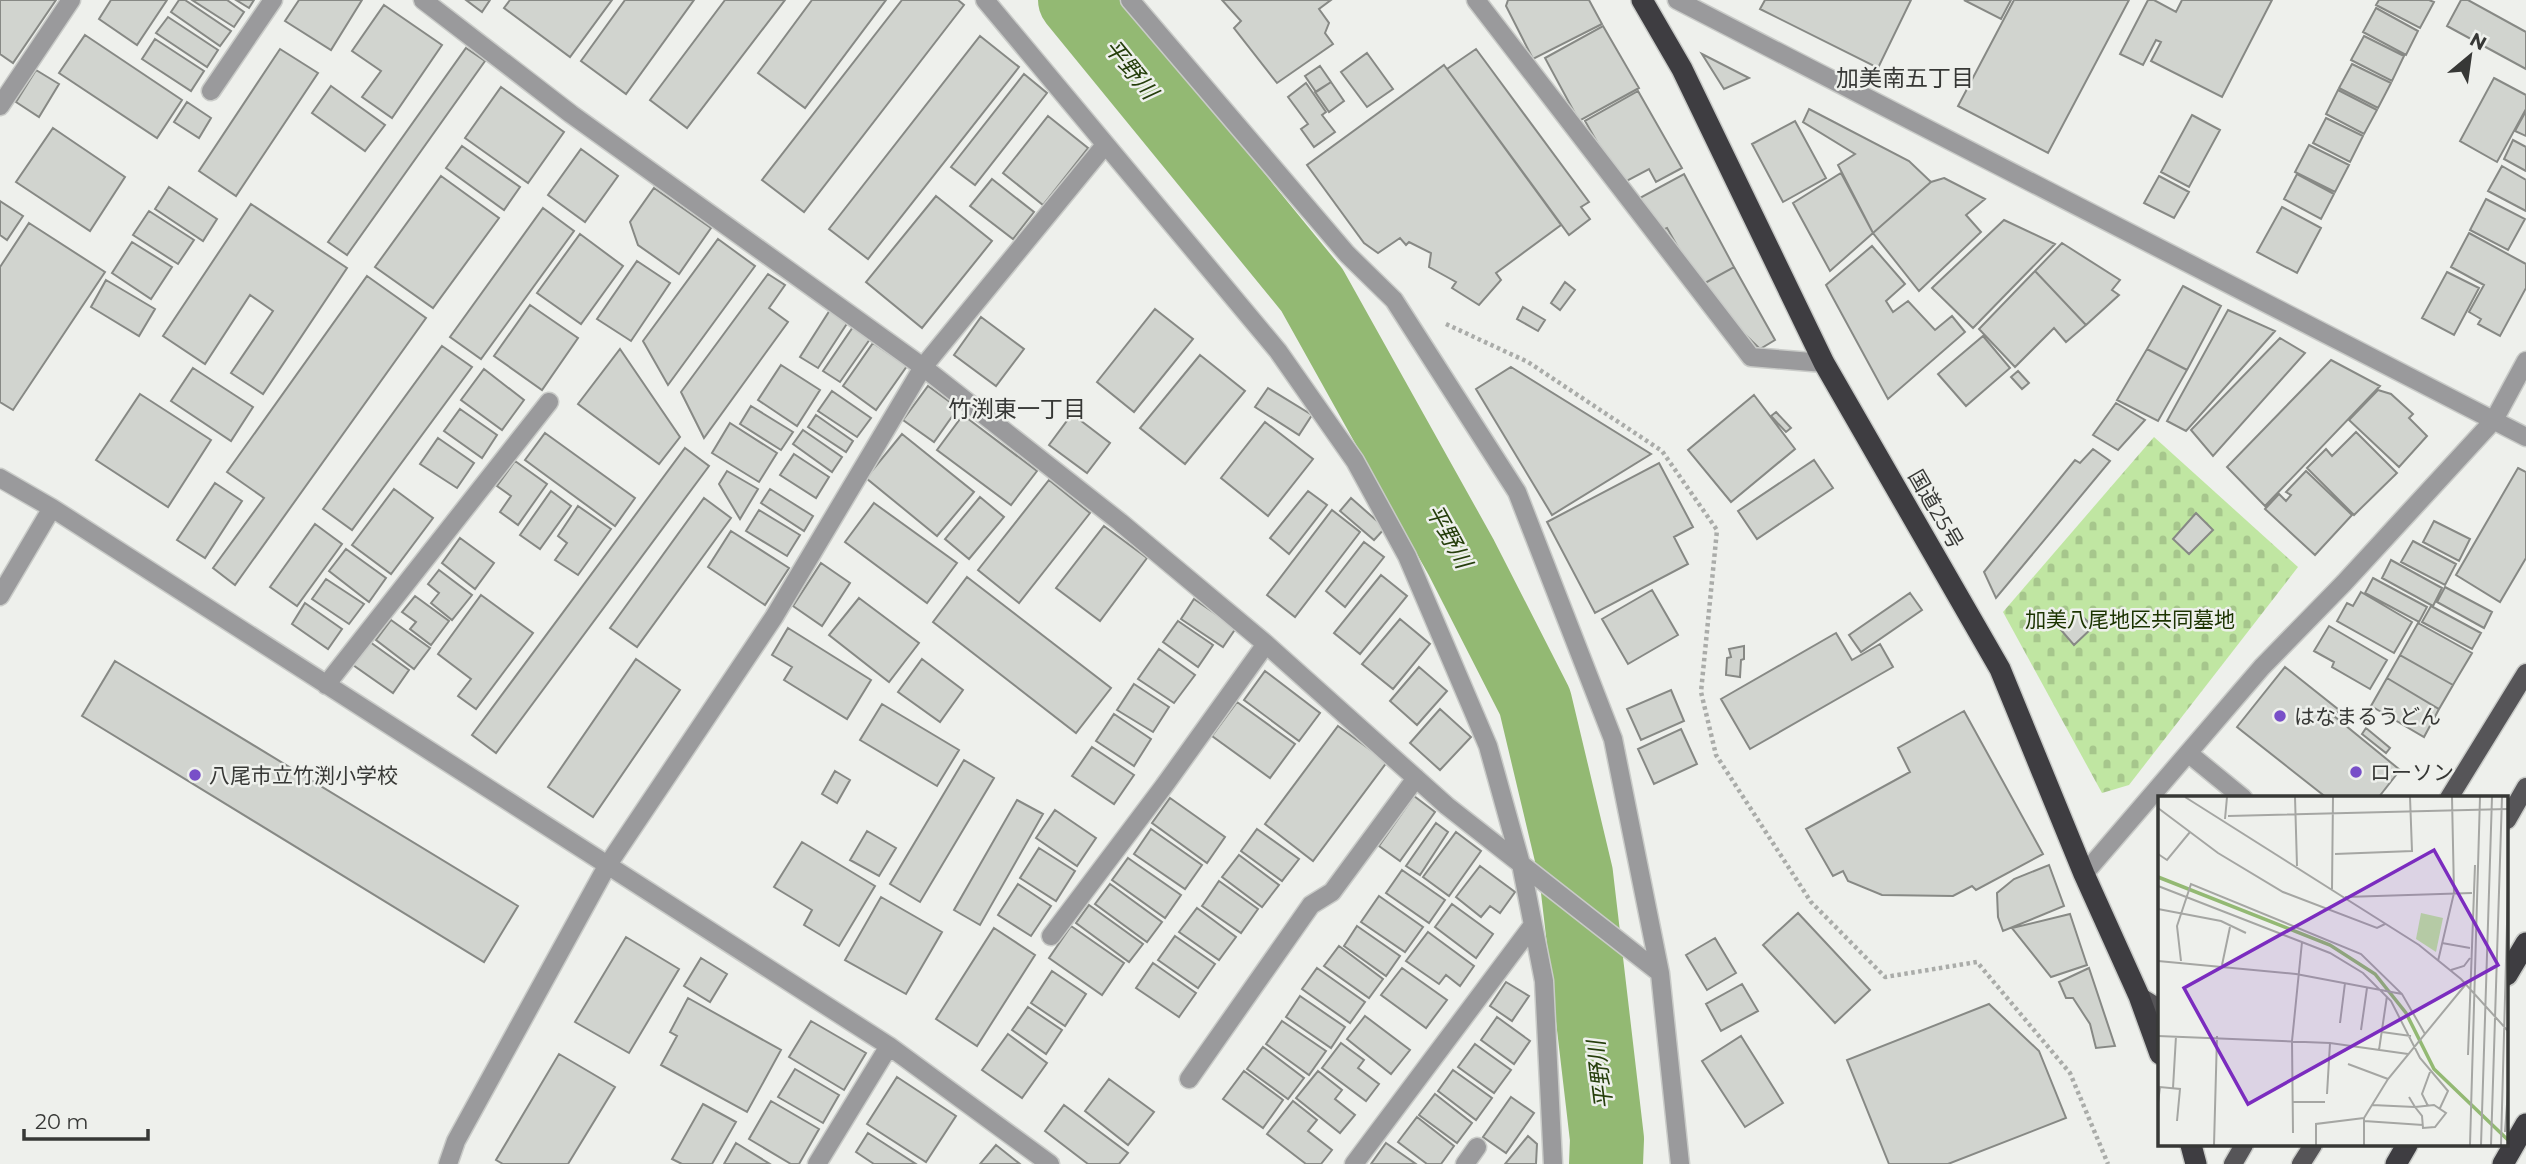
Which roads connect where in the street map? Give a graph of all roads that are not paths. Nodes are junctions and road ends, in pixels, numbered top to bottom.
1 (71, 0) edge
2 (273, 0) edge
3 (423, 0) edge
4 (985, 0) edge
5 (1130, 0) edge
6 (1476, 0) edge
7 (1642, 0) edge
8 (1677, 0) edge
9 (211, 91) dead end
10 (0, 106) edge
11 (1105, 145) junction
12 (2526, 361) edge
13 (1824, 363) junction
14 (923, 367) junction
15 (549, 402) dead end
16 (2494, 420) junction
17 (2526, 436) edge
18 (0, 478) edge
19 (52, 508) junction
20 (0, 596) edge
21 (1266, 644) junction
22 (2526, 673) edge
23 (326, 685) junction
24 (2188, 752) junction
25 (1416, 778) junction
26 (2526, 787) edge
27 (2241, 796) edge
28 (2450, 796) edge
29 (2508, 818) edge
30 (1521, 864) junction
31 (607, 866) junction
32 (2084, 874) junction
33 (1534, 925) junction
34 (1051, 936) dead end
35 (2526, 943) edge
36 (1660, 973) junction
37 (2508, 973) edge
38 (2139, 996) junction
39 (2158, 1008) edge
40 (889, 1046) junction
41 (2158, 1048) edge
42 (1189, 1079) dead end
43 (2526, 1124) edge
44 (2190, 1146) edge
45 (2243, 1146) edge
46 (2312, 1146) edge
47 (2406, 1146) edge
48 (1477, 1147) dead end
49 (448, 1164) edge
50 (817, 1164) edge
51 (1050, 1164) edge
52 (1354, 1164) edge
53 (1465, 1164) edge
54 (1553, 1164) edge
55 (1680, 1164) edge
56 (2196, 1164) edge
57 (2233, 1164) edge
58 (2301, 1164) edge
59 (2396, 1164) edge
60 (2503, 1164) edge

1 - 10 street
2 - 9 street
3 - 14 street
4 - 11 street
5 - 36 street
6 - 13 street
7 - 13 highway, 国道25号
8 - 16 street
11 - 14 street
11 - 30 street
12 - 16 street
13 - 32 highway, 国道25号
14 - 21 street
14 - 31 street
15 - 23 street
16 - 17 street
16 - 24 street
18 - 19 street
19 - 20 street
19 - 23 street
21 - 25 street
21 - 34 street
22 - 28 main road
23 - 31 street
24 - 27 street
24 - 32 street
25 - 30 street
25 - 42 street
26 - 29 main road
30 - 33 street
30 - 36 street
31 - 40 street
31 - 49 street
32 - 38 highway, 国道25号
33 - 52 street
33 - 54 street
35 - 37 highway
36 - 55 street
38 - 39 main road
38 - 41 highway, 国道25号
40 - 50 street
40 - 51 street
43 - 60 highway
44 - 56 highway
45 - 57 main road
46 - 58 main road
47 - 59 highway
48 - 53 street

